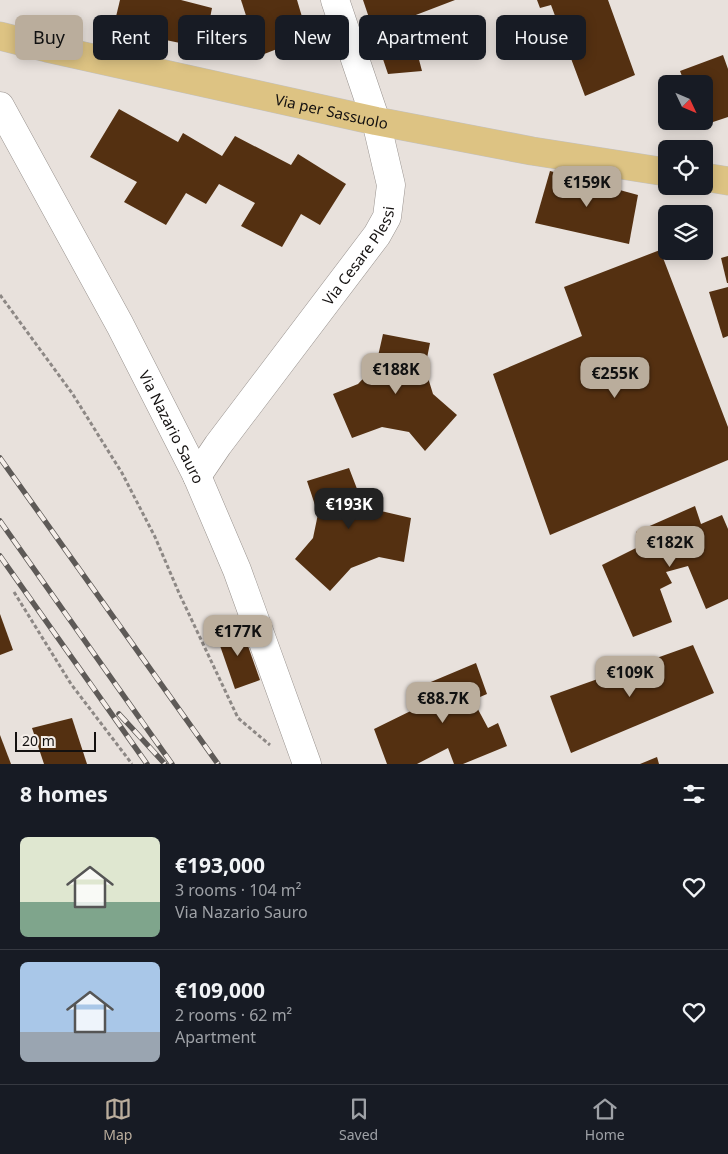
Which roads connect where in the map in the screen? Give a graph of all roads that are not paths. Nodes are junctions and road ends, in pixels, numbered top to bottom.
1 (335, 0) edge
2 (0, 36) edge
3 (0, 106) edge
4 (376, 122) junction
5 (658, 171) edge
6 (713, 178) edge
7 (728, 181) edge
8 (197, 476) junction
9 (307, 764) edge

1 - 4 street, Via Cesare Plessi
2 - 4 main road, Via per Sassuolo
3 - 8 street, Via Nazario Sauro
4 - 5 main road, Via per Sassuolo
4 - 8 street, Via Cesare Plessi
6 - 7 main road
8 - 9 street, Via Nazario Sauro

